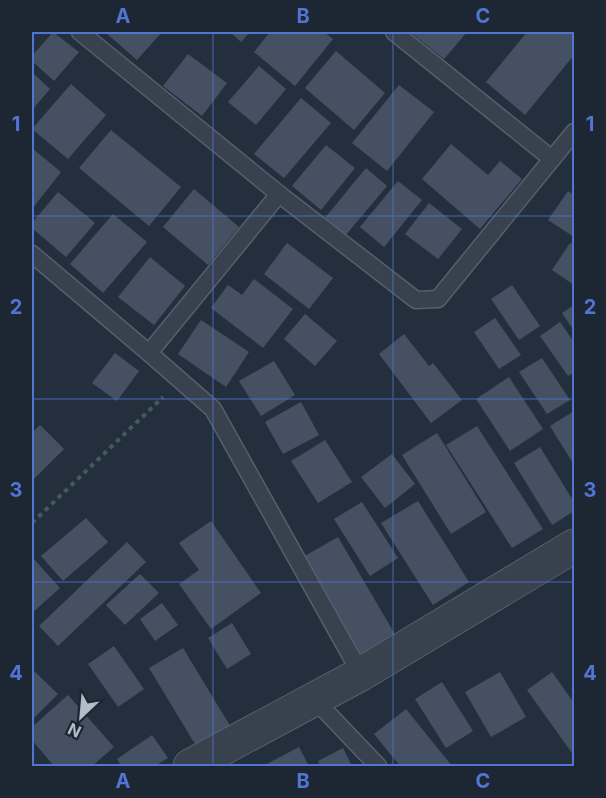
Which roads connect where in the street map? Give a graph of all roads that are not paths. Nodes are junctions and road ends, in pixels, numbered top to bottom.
1 (80, 32) edge
2 (394, 32) edge
3 (574, 132) edge
4 (552, 159) junction
5 (279, 194) junction
6 (32, 254) edge
7 (149, 353) junction
8 (574, 546) edge
9 (361, 674) junction
10 (315, 700) junction
11 (190, 766) edge
12 (378, 766) edge

1 - 5 lane
2 - 4 lane
3 - 4 lane
4 - 5 lane
5 - 7 lane
6 - 7 lane
7 - 9 lane
8 - 9 street
9 - 10 street
10 - 11 street
10 - 12 lane

